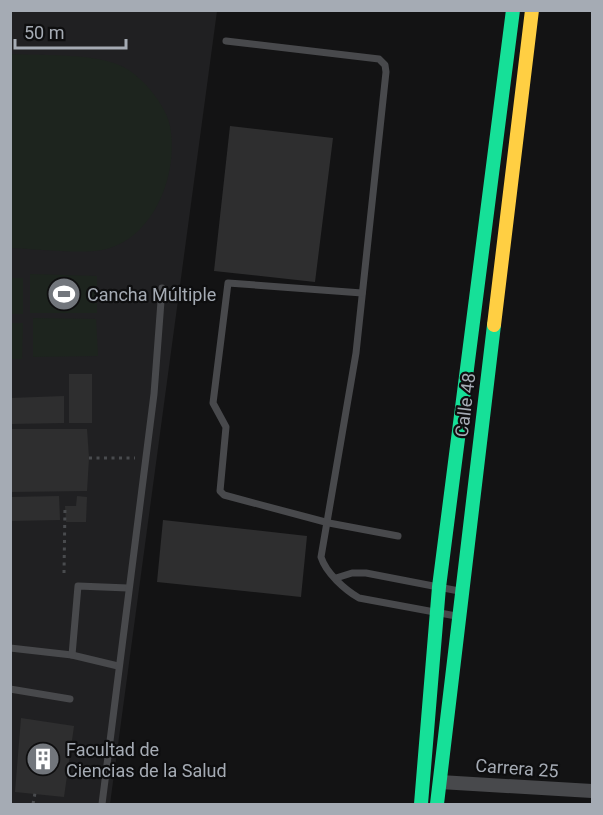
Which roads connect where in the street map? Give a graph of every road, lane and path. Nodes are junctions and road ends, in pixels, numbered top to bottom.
1 (513, 10) edge
2 (532, 10) edge
3 (226, 41) dead end
4 (162, 288) dead end
5 (362, 293) junction
6 (89, 458) dead end
7 (146, 458) junction
8 (65, 506) dead end
9 (329, 523) junction
10 (398, 536) dead end
11 (64, 573) dead end
12 (336, 578) junction
13 (439, 587) junction
14 (128, 588) junction
15 (462, 591) junction
16 (437, 614) junction
17 (459, 617) junction
18 (10, 648) edge
19 (72, 655) junction
20 (118, 666) junction
21 (10, 689) edge
22 (70, 699) dead end
23 (440, 782) junction
24 (592, 791) edge
25 (35, 793) dead end
26 (33, 804) edge
27 (102, 804) edge
28 (421, 804) edge
29 (437, 804) edge

1 - 13 main road, Calle 48
2 - 15 main road, Calle 48
3 - 5 lane
4 - 7 lane
5 - 9 lane
5 - 9 lane
6 - 7 path
7 - 14 lane
8 - 11 path
9 - 10 lane
9 - 12 lane
12 - 13 lane
12 - 16 lane
13 - 15 lane
13 - 16 main road, Calle 48
14 - 19 lane
14 - 20 lane
15 - 17 main road, Calle 48
16 - 17 lane
16 - 28 main road, Calle 48
17 - 23 main road, Calle 48
18 - 19 lane
19 - 20 lane
20 - 27 lane
21 - 22 lane
23 - 24 street, Carrera 25
23 - 29 main road, Calle 48
25 - 26 path

